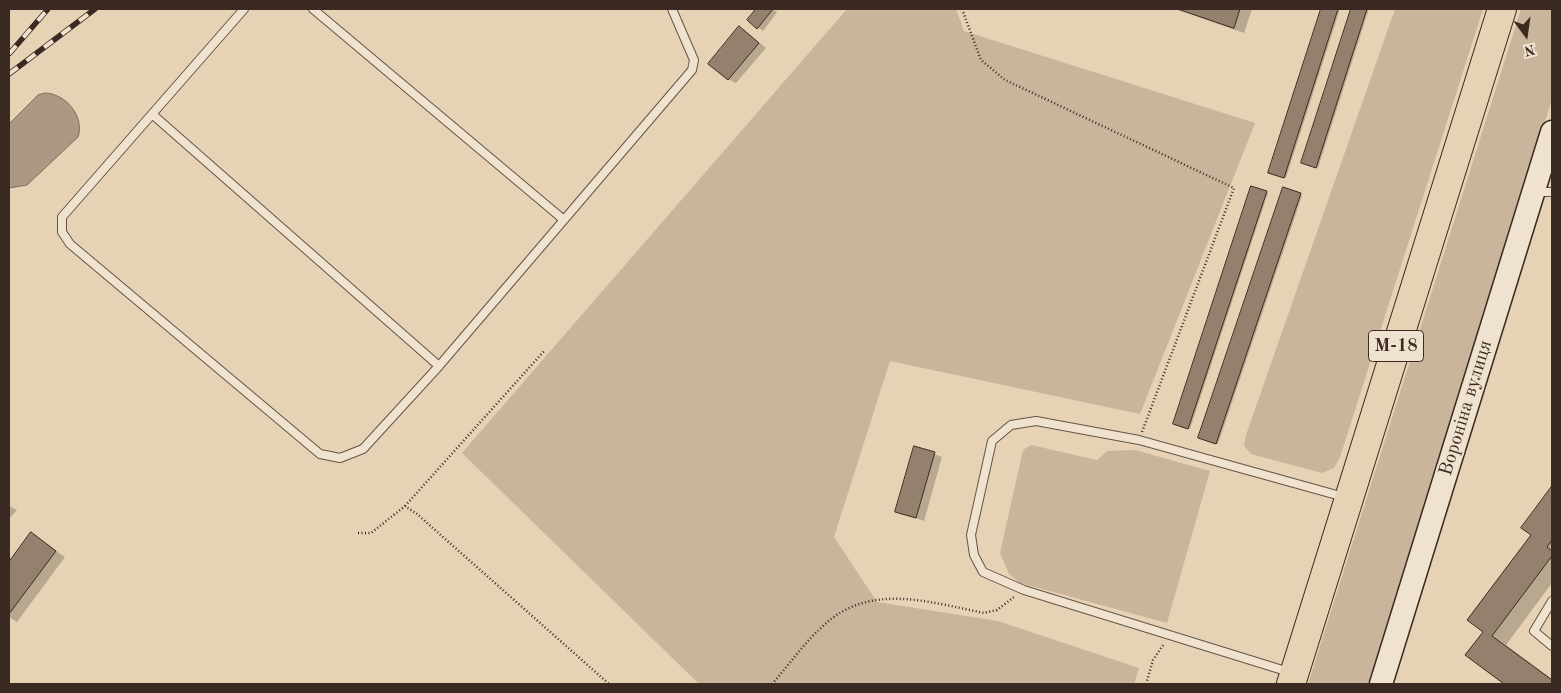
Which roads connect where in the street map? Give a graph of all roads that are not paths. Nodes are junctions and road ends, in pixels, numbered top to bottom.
1 (244, 9) edge
2 (313, 9) edge
3 (672, 9) edge
4 (1502, 9) edge
5 (152, 114) junction
6 (1552, 132) edge
7 (1543, 192) edge
8 (564, 220) junction
9 (439, 366) junction
10 (1349, 499) junction
11 (1552, 601) edge
12 (1552, 646) edge
13 (1293, 679) edge
14 (1381, 684) edge

1 - 5 lane
2 - 8 lane
3 - 8 lane
4 - 10 highway, М-18
5 - 9 lane
5 - 9 lane
6 - 7 street, Вороніна вулиця
7 - 14 street, Вороніна вулиця
8 - 9 lane
10 - 13 highway, М-18
10 - 13 lane
11 - 12 lane

